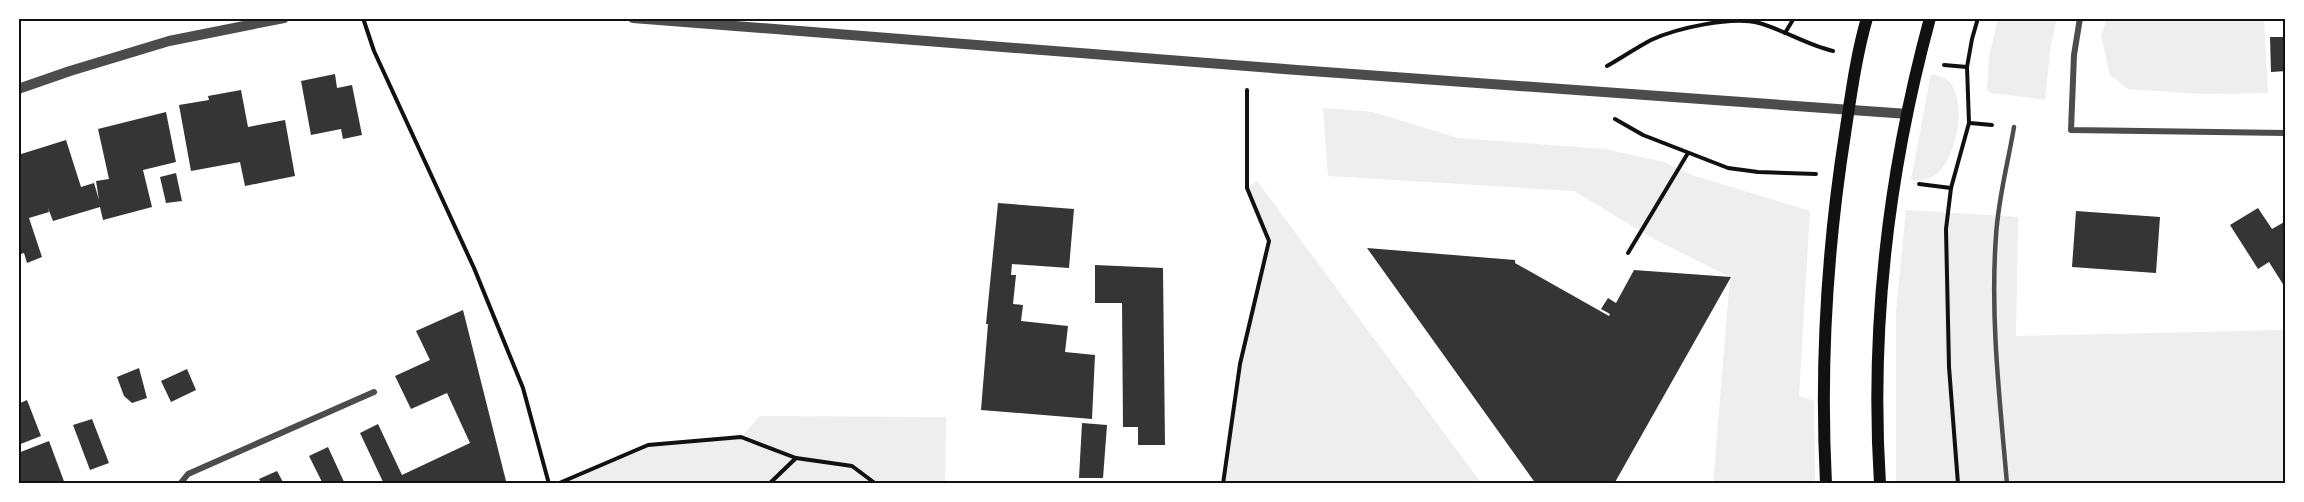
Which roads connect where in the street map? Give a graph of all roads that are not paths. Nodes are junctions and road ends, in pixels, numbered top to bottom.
1 (284, 18) edge
2 (633, 18) edge
3 (1867, 18) edge
4 (1930, 18) edge
5 (2080, 18) edge
6 (18, 89) edge
7 (1848, 111) junction
8 (1908, 114) junction
9 (2014, 127) dead end
10 (2286, 133) edge
11 (374, 392) dead end
12 (180, 484) edge
13 (1826, 484) edge
14 (1880, 484) edge
15 (2007, 484) edge

1 - 6 street
2 - 7 street
3 - 7 main road
4 - 8 main road
5 - 10 street
7 - 8 street
7 - 13 main road
8 - 14 main road
9 - 15 lane
11 - 12 street

